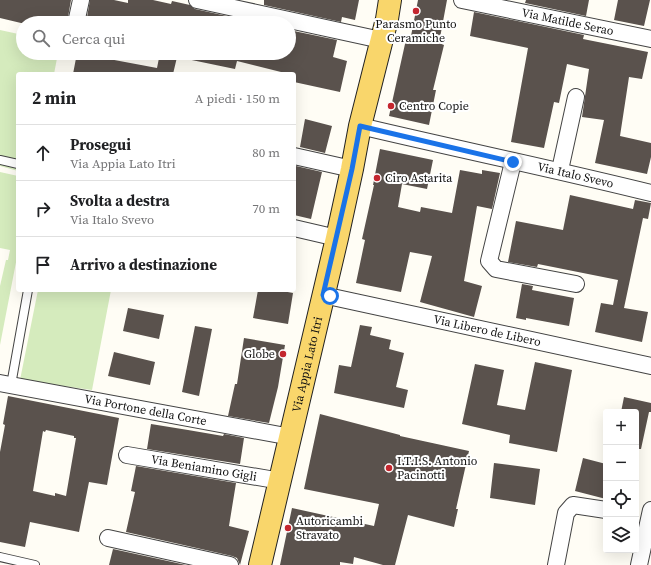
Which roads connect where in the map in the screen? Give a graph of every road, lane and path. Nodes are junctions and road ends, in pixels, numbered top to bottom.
1 (81, 0) edge
2 (197, 0) edge
3 (390, 0) edge
4 (462, 0) edge
5 (78, 16) edge
6 (271, 16) edge
7 (296, 22) edge
8 (651, 39) edge
9 (381, 40) junction
10 (576, 97) dead end
11 (360, 126) junction
12 (296, 156) edge
13 (0, 160) edge
14 (513, 162) junction
15 (16, 164) edge
16 (352, 169) junction
17 (560, 170) junction
18 (651, 193) edge
19 (296, 228) edge
20 (337, 238) junction
21 (576, 284) dead end
22 (28, 292) edge
23 (323, 295) junction
24 (651, 366) edge
25 (6, 384) edge
26 (291, 437) junction
27 (127, 455) dead end
28 (281, 481) junction
29 (603, 510) edge
30 (646, 513) edge
31 (108, 538) dead end
32 (0, 556) edge
33 (35, 565) edge
34 (230, 565) edge
35 (260, 565) edge
36 (556, 565) edge
37 (639, 565) edge

1 - 5 street
2 - 6 street
3 - 9 main road, Via Appia Lato Itri
4 - 8 street, Via Matilde Serao
7 - 9 street
9 - 11 main road, Via Appia Lato Itri
10 - 17 street
11 - 14 street, Via Italo Svevo
11 - 16 main road, Via Appia Lato Itri
12 - 16 street
13 - 15 lane
14 - 17 street, Via Italo Svevo
14 - 21 street
16 - 20 main road, Via Appia Lato Itri
17 - 18 street, Via Italo Svevo
19 - 20 street
20 - 23 main road, Via Appia Lato Itri
22 - 25 lane
23 - 24 street, Via Libero de Libero
23 - 26 main road, Via Appia Lato Itri
25 - 26 street, Via Portone della Corte
26 - 28 main road, Via Appia Lato Itri
27 - 28 street, Via Beniamino Gigli
28 - 35 main road, Via Appia Lato Itri
29 - 36 street
30 - 37 street
31 - 34 street
32 - 33 lane

